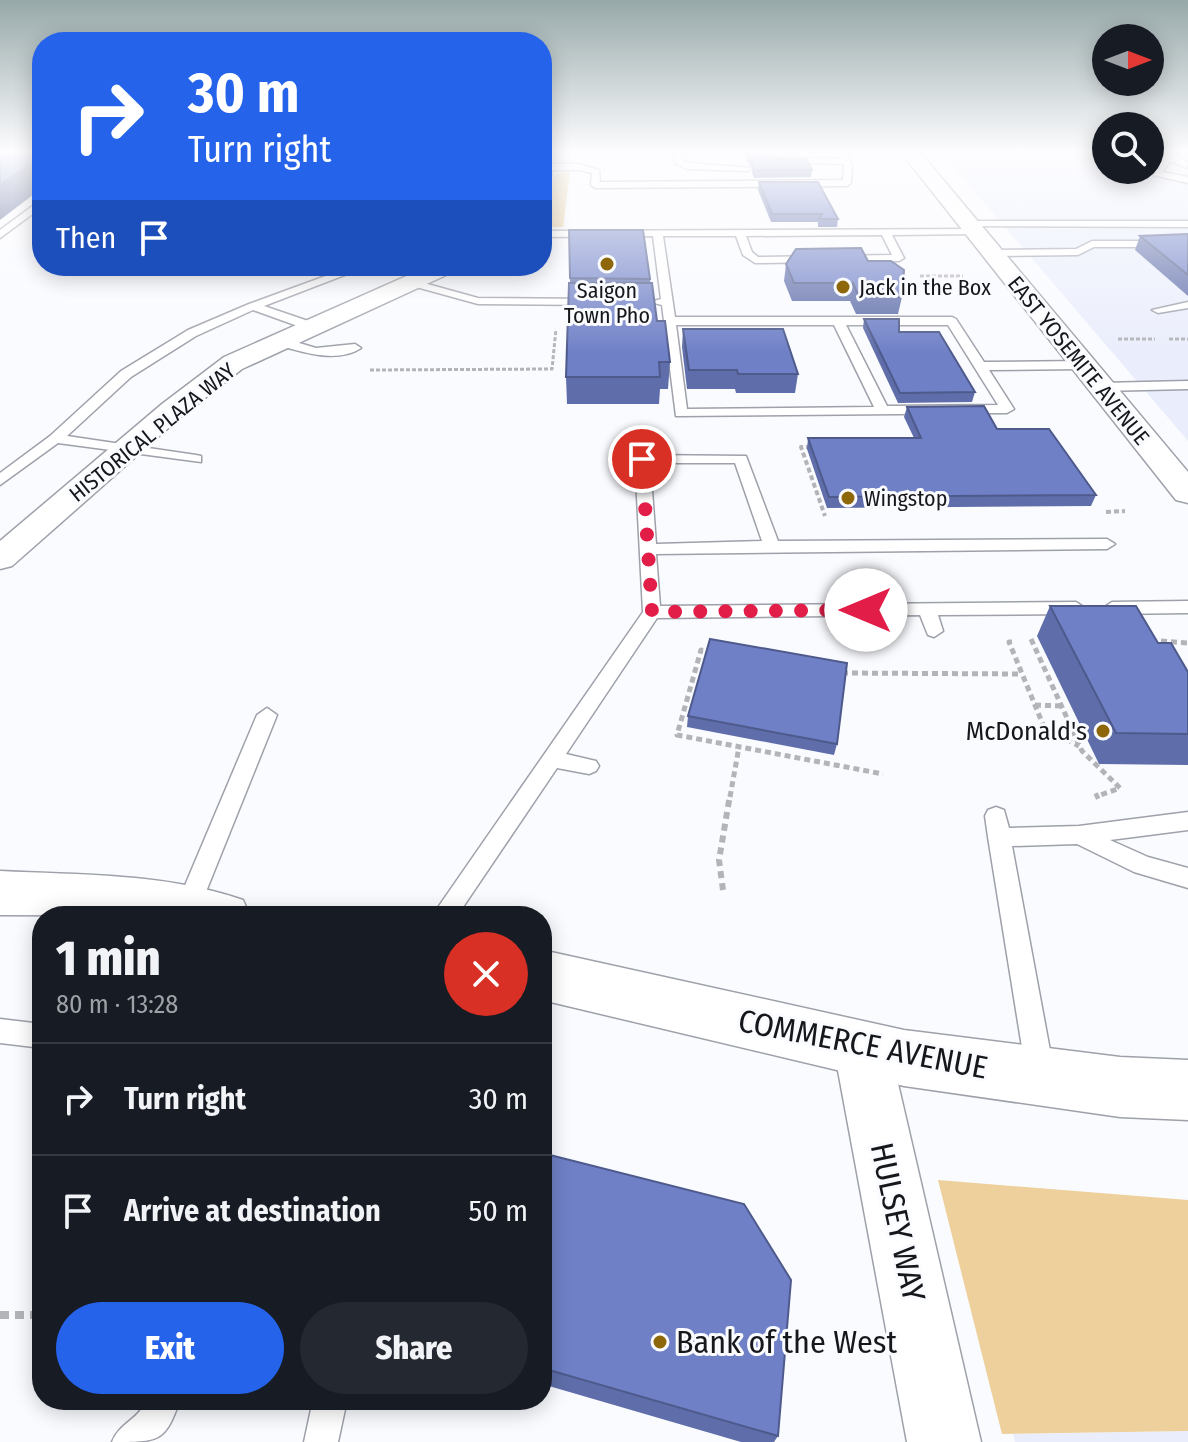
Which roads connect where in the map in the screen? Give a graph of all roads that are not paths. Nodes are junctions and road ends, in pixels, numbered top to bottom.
1 (21, 218) edge
2 (963, 218) edge
3 (1188, 224) edge
4 (971, 228) junction
5 (740, 233) junction
6 (886, 233) junction
7 (552, 234) edge
8 (658, 234) junction
9 (0, 235) edge
10 (1188, 244) edge
11 (992, 253) junction
12 (336, 276) edge
13 (427, 276) edge
14 (413, 283) junction
15 (610, 302) edge
16 (639, 302) edge
17 (667, 302) junction
18 (1188, 305) edge
19 (253, 306) junction
20 (1158, 310) dead end
21 (670, 321) junction
22 (838, 321) junction
23 (310, 326) junction
24 (279, 341) junction
25 (355, 348) dead end
26 (1082, 365) junction
27 (980, 366) junction
28 (1188, 385) edge
29 (1101, 387) junction
30 (883, 411) junction
31 (55, 439) junction
32 (130, 449) junction
33 (196, 459) dead end
34 (0, 480) edge
35 (1188, 493) edge
36 (1107, 544) dead end
37 (772, 546) junction
38 (648, 549) junction
39 (0, 559) edge
40 (1188, 607) edge
41 (1135, 608) junction
42 (927, 610) junction
43 (652, 612) junction
44 (934, 631) dead end
45 (1152, 640) edge
46 (267, 715) dead end
47 (551, 759) junction
48 (589, 766) dead end
49 (1188, 821) edge
50 (1079, 835) junction
51 (1188, 878) edge
52 (0, 893) edge
53 (164, 906) edge
54 (207, 906) edge
55 (451, 906) edge
56 (552, 977) edge
57 (0, 1031) edge
58 (32, 1035) edge
59 (862, 1049) junction
60 (1041, 1076) junction
61 (1188, 1090) edge
62 (160, 1410) edge
63 (328, 1410) edge
64 (129, 1442) edge
65 (321, 1442) edge
66 (944, 1442) edge

1 - 9 lane
2 - 4 main road, EAST YOSEMITE AVENUE
3 - 4 lane
4 - 6 lane
4 - 11 main road, EAST YOSEMITE AVENUE
5 - 6 lane
5 - 6 lane
5 - 8 lane
7 - 8 lane
8 - 17 lane
10 - 11 lane
11 - 26 main road, EAST YOSEMITE AVENUE
12 - 19 lane
13 - 14 street, HISTORICAL PLAZA WAY
14 - 15 lane
14 - 23 street, HISTORICAL PLAZA WAY
16 - 17 lane
17 - 21 lane
18 - 20 lane
19 - 23 lane
19 - 31 lane
21 - 22 lane
21 - 30 lane
22 - 27 lane
22 - 30 lane
23 - 24 street, HISTORICAL PLAZA WAY
24 - 25 lane
24 - 32 street, HISTORICAL PLAZA WAY
26 - 27 lane
26 - 29 main road, EAST YOSEMITE AVENUE
27 - 30 lane
28 - 29 lane
29 - 35 main road, EAST YOSEMITE AVENUE
31 - 32 lane
31 - 34 lane
32 - 33 lane
32 - 39 street, HISTORICAL PLAZA WAY
36 - 37 lane
37 - 38 lane
37 - 38 lane
38 - 43 lane
40 - 41 lane
41 - 42 lane
41 - 45 lane
42 - 43 lane
42 - 44 lane
43 - 47 lane
46 - 54 lane
47 - 48 lane
47 - 55 lane
49 - 50 lane
50 - 51 lane
50 - 60 lane
52 - 53 main road
56 - 59 main road, COMMERCE AVENUE
57 - 58 lane
59 - 60 main road, COMMERCE AVENUE
59 - 66 street, HULSEY WAY
60 - 61 main road, COMMERCE AVENUE
62 - 64 lane
63 - 65 lane

